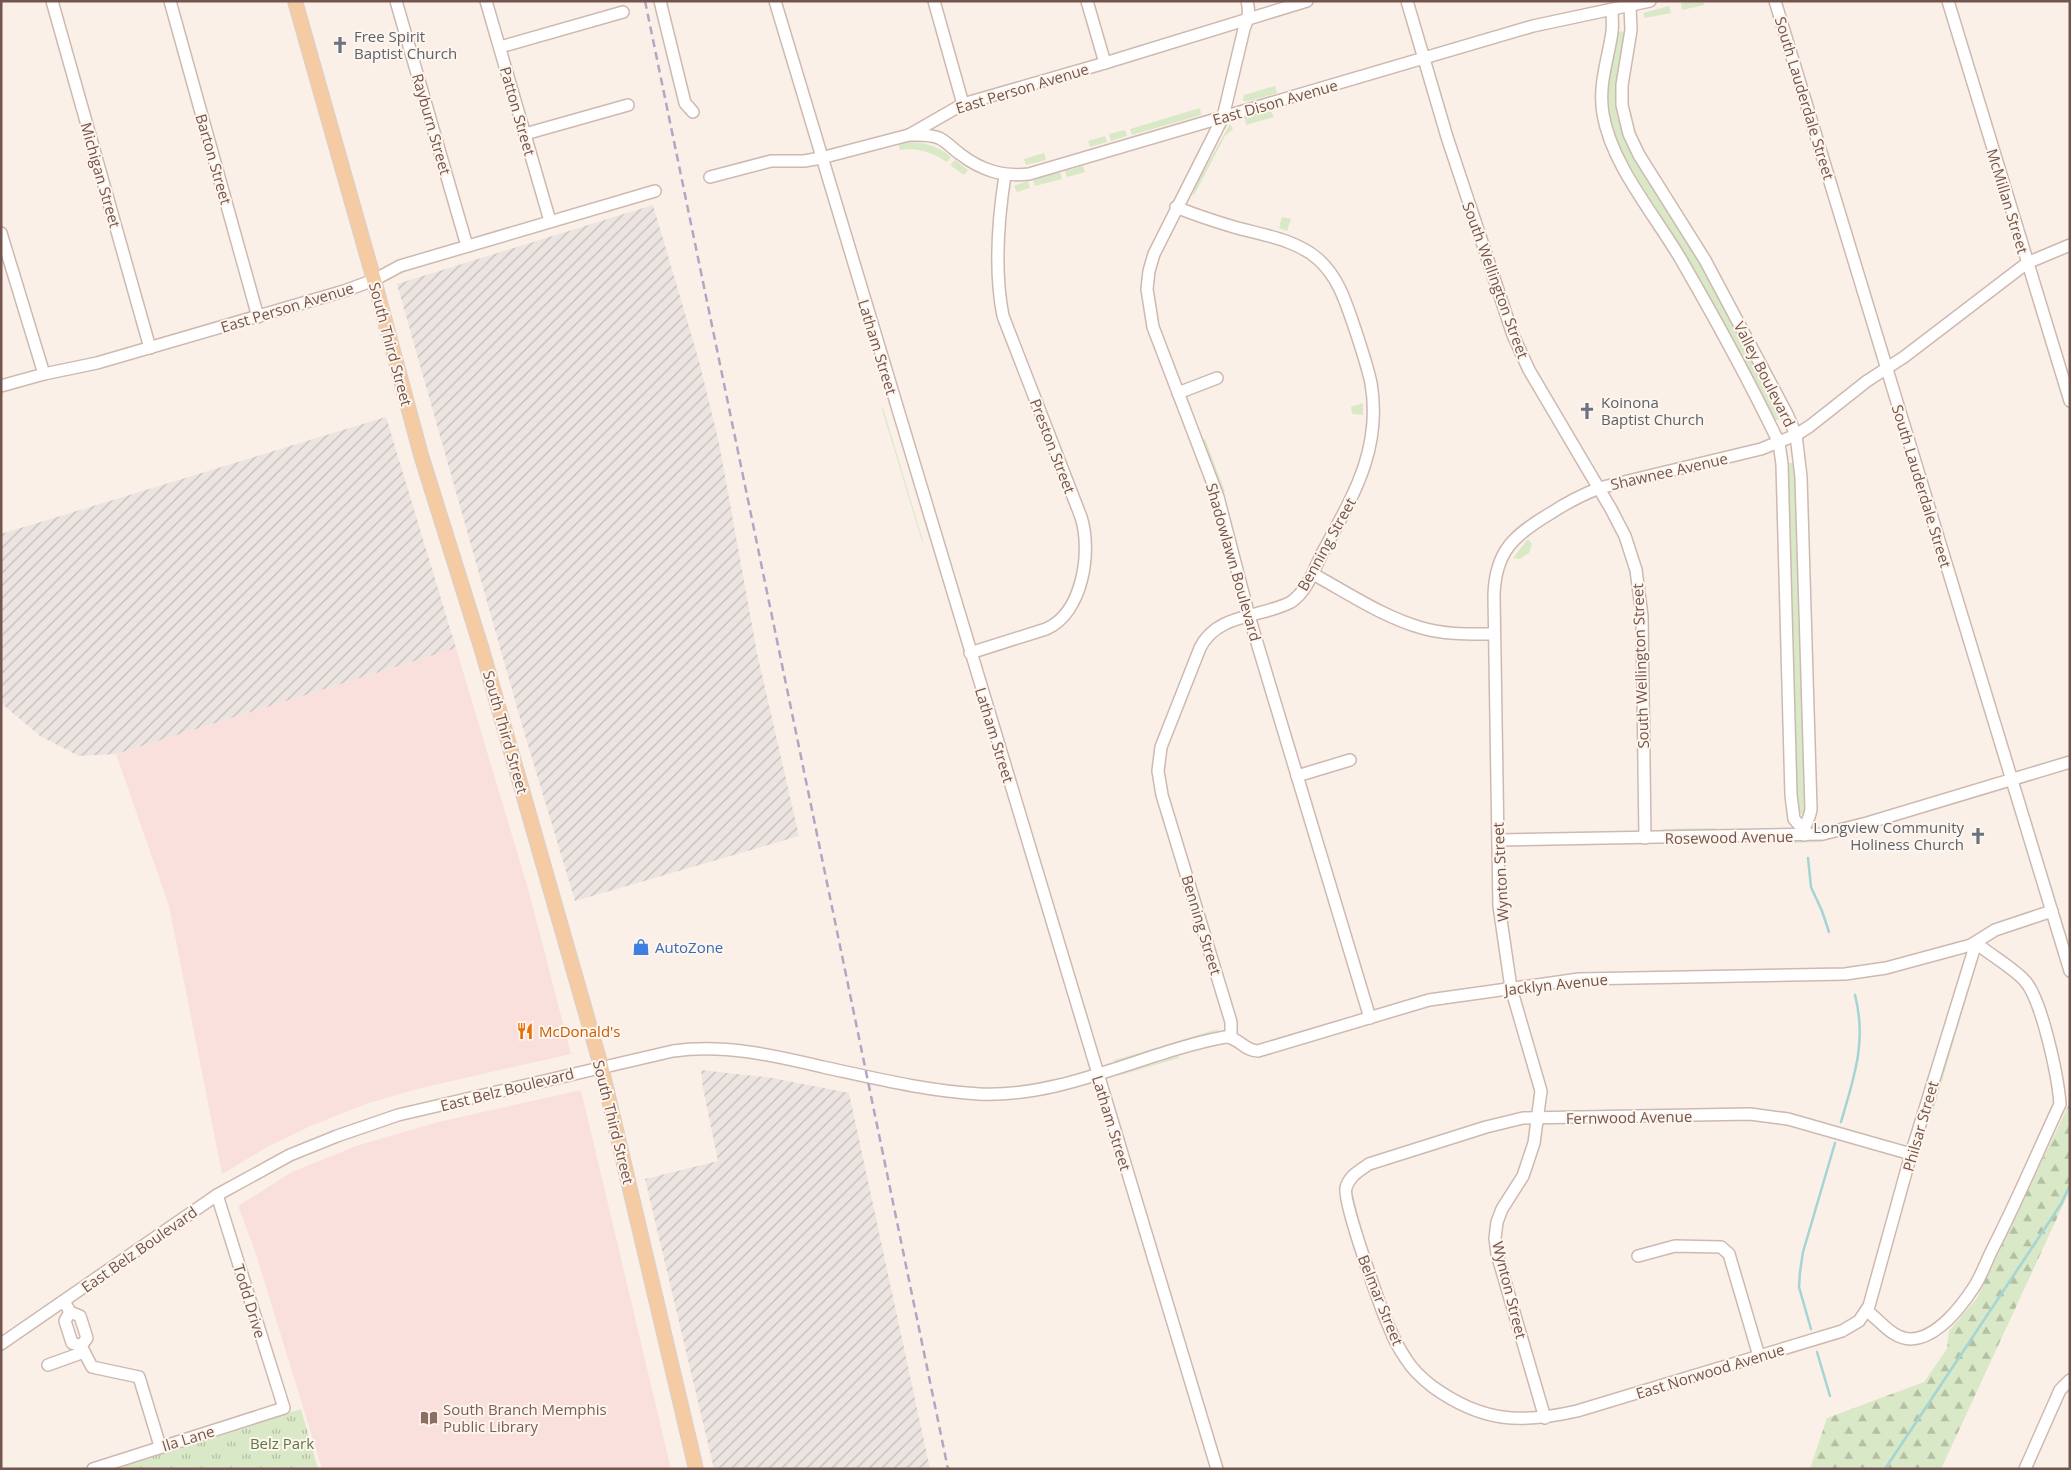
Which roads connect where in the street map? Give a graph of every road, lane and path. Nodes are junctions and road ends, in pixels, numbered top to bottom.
1 (52, 1) edge
2 (170, 1) edge
3 (295, 1) edge
4 (396, 1) edge
5 (486, 1) edge
6 (660, 1) edge
7 (775, 1) edge
8 (934, 1) edge
9 (1087, 1) edge
10 (1247, 1) edge
11 (1307, 1) edge
12 (1407, 1) edge
13 (1650, 1) edge
14 (1775, 1) edge
15 (1948, 1) edge
16 (1630, 6) junction
17 (1612, 10) junction
18 (623, 12) dead end
19 (1248, 19) junction
20 (500, 47) junction
21 (1424, 58) junction
22 (1105, 63) junction
23 (963, 104) junction
24 (628, 105) dead end
25 (693, 112) dead end
26 (1223, 117) junction
27 (525, 134) junction
28 (908, 135) junction
29 (821, 158) junction
30 (1005, 175) junction
31 (710, 177) dead end
32 (655, 191) dead end
33 (1176, 207) junction
34 (550, 221) junction
35 (1, 233) edge
36 (2070, 245) edge
37 (467, 246) junction
38 (2027, 263) junction
39 (6, 271) edge
40 (374, 280) junction
41 (258, 317) junction
42 (150, 348) junction
43 (1887, 369) junction
44 (44, 374) junction
45 (1217, 378) dead end
46 (1, 386) edge
47 (1178, 393) junction
48 (2070, 400) edge
49 (1796, 435) junction
50 (1779, 443) junction
51 (1598, 488) junction
52 (1313, 574) junction
53 (1249, 616) junction
54 (1494, 634) junction
55 (970, 653) junction
56 (1350, 760) dead end
57 (2070, 762) edge
58 (1297, 776) junction
59 (2013, 780) junction
60 (1804, 832) junction
61 (1645, 838) junction
62 (1498, 840) junction
63 (2052, 911) junction
64 (1976, 943) junction
65 (2070, 971) edge
66 (1511, 988) junction
67 (1370, 1018) junction
68 (1231, 1036) junction
69 (601, 1066) junction
70 (1098, 1074) junction
71 (1537, 1118) junction
72 (1911, 1154) junction
73 (1352, 1175) joint
74 (217, 1194) junction
75 (1638, 1256) dead end
76 (64, 1301) junction
77 (1867, 1311) junction
78 (1, 1344) edge
79 (82, 1349) junction
80 (1759, 1356) junction
81 (48, 1365) dead end
82 (2070, 1380) edge
83 (284, 1408) joint
84 (1545, 1418) junction
85 (160, 1446) junction
86 (94, 1469) edge
87 (696, 1469) edge
88 (1217, 1469) edge
89 (2025, 1469) edge

1 - 42 street, Michigan Street
2 - 41 street, Barton Street
3 - 40 main road, South Third Street
4 - 37 street, Rayburn Street
5 - 20 street, Patton Street
6 - 25 street
7 - 29 street, Latham Street
8 - 23 street
9 - 22 street
10 - 19 street, Shadowlawn Boulevard
11 - 19 street, East Person Avenue
12 - 21 street, South Wellington Street
13 - 16 street, East Dison Avenue
14 - 43 street, South Lauderdale Street
15 - 38 street, McMillan Street
16 - 17 street, East Dison Avenue
16 - 49 street, Valley Boulevard
17 - 21 street, East Dison Avenue
17 - 50 street, Valley Boulevard
18 - 20 street
19 - 22 street, East Person Avenue
19 - 26 street, Shadowlawn Boulevard
20 - 27 street, Patton Street
21 - 26 street, East Dison Avenue
21 - 51 street, South Wellington Street
22 - 23 street, East Person Avenue
23 - 28 street, East Person Avenue
24 - 27 street
26 - 30 street, East Dison Avenue
26 - 33 street, Shadowlawn Boulevard
27 - 34 street, Patton Street
28 - 29 street, East Person Avenue
28 - 30 street, East Dison Avenue
29 - 31 street, East Person Avenue
29 - 55 street, Latham Street
30 - 55 street, Preston Street
32 - 34 street, East Person Avenue
33 - 47 street, Shadowlawn Boulevard
33 - 52 street, Benning Street
34 - 37 street, East Person Avenue
35 - 39 street
36 - 38 street, Shawnee Avenue
37 - 40 street, East Person Avenue
38 - 43 street, Shawnee Avenue
38 - 48 street, McMillan Street
39 - 44 street
40 - 41 street, East Person Avenue
40 - 69 main road, South Third Street
41 - 42 street, East Person Avenue
42 - 44 street, East Person Avenue
43 - 49 street, Shawnee Avenue
43 - 59 street, South Lauderdale Street
44 - 46 street, East Person Avenue
45 - 47 street
47 - 53 street, Shadowlawn Boulevard
49 - 50 street, Shawnee Avenue
49 - 60 street, Valley Boulevard
50 - 51 street, Shawnee Avenue
50 - 60 street, Valley Boulevard
51 - 54 street, Shawnee Avenue
51 - 61 street, South Wellington Street
52 - 53 street, Benning Street
52 - 54 street
53 - 58 street, Shadowlawn Boulevard
53 - 68 street, Benning Street
54 - 62 street, Wynton Street
55 - 70 street, Latham Street
56 - 58 street
57 - 59 street, Rosewood Avenue
58 - 67 street, Shadowlawn Boulevard
59 - 60 street, Rosewood Avenue
59 - 63 street, South Lauderdale Street
60 - 61 street, Rosewood Avenue
61 - 62 street, Rosewood Avenue
62 - 66 street, Wynton Street
63 - 64 street, Jacklyn Avenue
63 - 65 street, South Lauderdale Street
64 - 66 street, Jacklyn Avenue
64 - 72 street, Philsar Street
64 - 77 street
66 - 67 street, Jacklyn Avenue
66 - 71 street, Wynton Street
67 - 68 street, Jacklyn Avenue
68 - 70 street
69 - 70 street, East Belz Boulevard
69 - 74 street, East Belz Boulevard
69 - 87 main road, South Third Street
70 - 88 street, Latham Street
71 - 72 street, Fernwood Avenue
71 - 73 street, Fernwood Avenue
71 - 84 street, Wynton Street
72 - 77 street, Philsar Street
73 - 84 street, Belmar Street
74 - 76 street, East Belz Boulevard
74 - 83 street, Todd Drive
75 - 80 street
76 - 78 street, East Belz Boulevard
76 - 79 street
77 - 80 street, East Norwood Avenue
79 - 81 street
79 - 85 street
80 - 84 street, East Norwood Avenue
82 - 89 street
83 - 85 street, Ila Lane
85 - 86 street, Ila Lane

